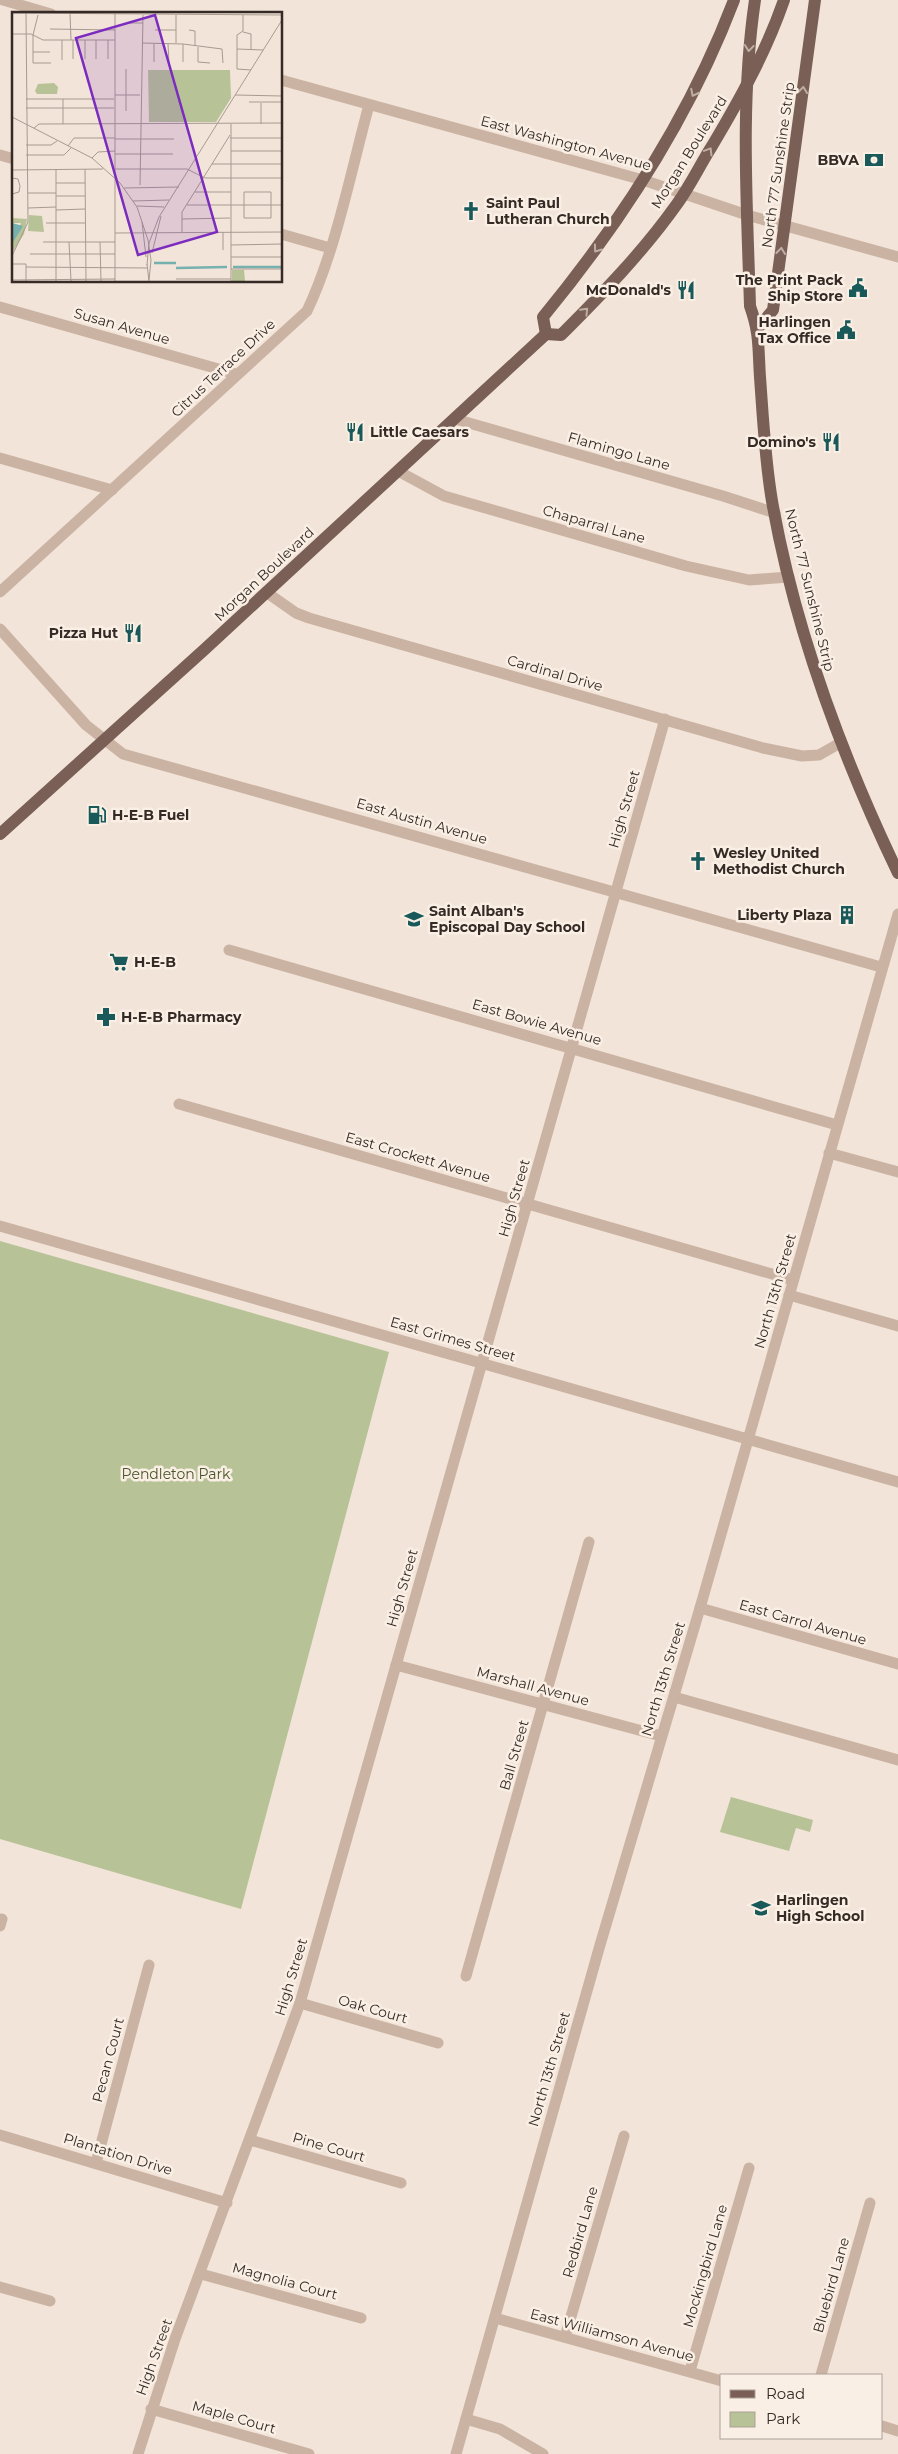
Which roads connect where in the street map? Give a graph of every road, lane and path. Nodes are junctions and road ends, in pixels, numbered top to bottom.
1 (3, 0) edge
2 (734, 0) edge
3 (755, 0) edge
4 (784, 0) edge
5 (815, 0) edge
6 (44, 12) edge
7 (282, 80) edge
8 (746, 88) junction
9 (368, 105) junction
10 (643, 180) junction
11 (684, 193) junction
12 (747, 215) junction
13 (786, 226) junction
14 (282, 234) edge
15 (330, 248) junction
16 (898, 257) edge
17 (0, 307) edge
18 (758, 328) junction
19 (546, 334) junction
20 (236, 374) junction
21 (455, 419) junction
22 (0, 458) edge
23 (398, 471) junction
24 (112, 490) junction
25 (775, 513) junction
26 (788, 577) junction
27 (0, 592) edge
28 (266, 592) junction
29 (0, 629) edge
30 (665, 720) junction
31 (104, 739) junction
32 (840, 743) junction
33 (0, 834) edge
34 (898, 873) edge
35 (616, 892) junction
36 (898, 914) edge
37 (229, 950) dead end
38 (881, 967) junction
39 (571, 1048) junction
40 (179, 1104) dead end
41 (837, 1125) junction
42 (829, 1153) junction
43 (898, 1172) edge
44 (528, 1204) junction
45 (0, 1226) edge
46 (793, 1280) junction
47 (789, 1295) junction
48 (898, 1326) edge
49 (482, 1362) junction
50 (748, 1441) junction
51 (898, 1482) edge
52 (589, 1542) dead end
53 (700, 1608) junction
54 (898, 1664) edge
55 (396, 1665) junction
56 (674, 1697) junction
57 (544, 1704) junction
58 (661, 1736) junction
59 (898, 1760) edge
60 (148, 1965) dead end
61 (466, 1976) dead end
62 (300, 2003) junction
63 (438, 2043) dead end
64 (0, 2135) edge
65 (624, 2136) dead end
66 (250, 2140) junction
67 (96, 2163) junction
68 (749, 2168) dead end
69 (401, 2183) dead end
70 (227, 2203) junction
71 (870, 2203) dead end
72 (201, 2274) junction
73 (0, 2287) edge
74 (50, 2301) dead end
75 (360, 2318) dead end
76 (495, 2318) junction
77 (565, 2337) junction
78 (690, 2371) junction
79 (821, 2374) edge
80 (720, 2380) edge
81 (151, 2409) junction
82 (466, 2419) junction
83 (883, 2426) edge
84 (898, 2431) edge
85 (138, 2454) edge
86 (309, 2454) edge
87 (456, 2454) edge
88 (543, 2454) edge

1 - 6 street
2 -> 10 main road, Morgan Boulevard
3 -> 8 main road, North 77 Sunshine Strip
4 - 8 main road, Morgan Boulevard
13 -> 5 main road, North 77 Sunshine Strip
7 - 9 street, East Washington Avenue
11 -> 8 main road, Morgan Boulevard
8 - 12 main road, North 77 Sunshine Strip
9 - 10 street, East Washington Avenue
9 - 15 street, Citrus Terrace Drive
10 - 11 street, East Washington Avenue
10 -> 19 main road, Morgan Boulevard
11 - 12 street, East Washington Avenue
19 -> 11 main road, Morgan Boulevard
12 - 13 street, East Washington Avenue
12 - 18 main road, North 77 Sunshine Strip
13 - 16 street, East Washington Avenue
18 -> 13 main road, North 77 Sunshine Strip
14 - 15 street
15 - 20 street, Citrus Terrace Drive
17 - 20 street, Susan Avenue
18 - 25 main road, North 77 Sunshine Strip
19 - 21 main road, Morgan Boulevard
20 - 24 street, Citrus Terrace Drive
21 - 23 main road, Morgan Boulevard
21 - 25 street, Flamingo Lane
22 - 24 street
23 - 26 street, Chaparral Lane
23 - 28 main road, Morgan Boulevard
24 - 27 street, Citrus Terrace Drive
25 - 26 main road, North 77 Sunshine Strip
26 - 32 main road, North 77 Sunshine Strip
28 - 30 street, Cardinal Drive
28 - 31 main road, Morgan Boulevard
29 - 31 street, East Austin Avenue
30 - 32 street, Cardinal Drive
30 - 35 street, High Street
31 - 33 main road, Morgan Boulevard
31 - 35 street, East Austin Avenue
32 - 34 main road, North 77 Sunshine Strip
35 - 38 street, East Austin Avenue
35 - 39 street, High Street
36 - 38 street, North 13th Street
37 - 39 street, East Bowie Avenue
38 - 41 street, North 13th Street
39 - 41 street, East Bowie Avenue
39 - 44 street, High Street
40 - 44 street, East Crockett Avenue
41 - 42 street, North 13th Street
42 - 43 street
42 - 46 street, North 13th Street
44 - 46 street, East Crockett Avenue
44 - 49 street, High Street
45 - 49 street, East Grimes Street
46 - 47 street, North 13th Street
47 - 48 street
47 - 50 street, North 13th Street
49 - 50 street, East Grimes Street
49 - 55 street, High Street
50 - 51 street, East Grimes Street
50 - 53 street, North 13th Street
52 - 57 street, Ball Street
53 - 54 street, East Carrol Avenue
53 - 56 street, North 13th Street
55 - 57 street, Marshall Avenue
55 - 62 street, High Street
56 - 58 street, North 13th Street
56 - 59 street
57 - 58 street, Marshall Avenue
57 - 61 street, Ball Street
58 - 76 street, North 13th Street
60 - 67 street, Pecan Court
62 - 63 street, Oak Court
62 - 66 street, High Street
64 - 67 street, Plantation Drive
65 - 77 street, Redbird Lane
66 - 69 street, Pine Court
66 - 70 street, High Street
67 - 70 street, Plantation Drive
68 - 78 street, Mockingbird Lane
70 - 72 street, High Street
71 - 79 street, Bluebird Lane
72 - 75 street, Magnolia Court
72 - 81 street, High Street
73 - 74 street
76 - 77 street, East Williamson Avenue
76 - 82 street, North 13th Street
77 - 78 street, East Williamson Avenue
78 - 80 street, East Williamson Avenue
81 - 85 street, High Street
81 - 86 street, Maple Court
82 - 87 street, North 13th Street
82 - 88 street
83 - 84 street

